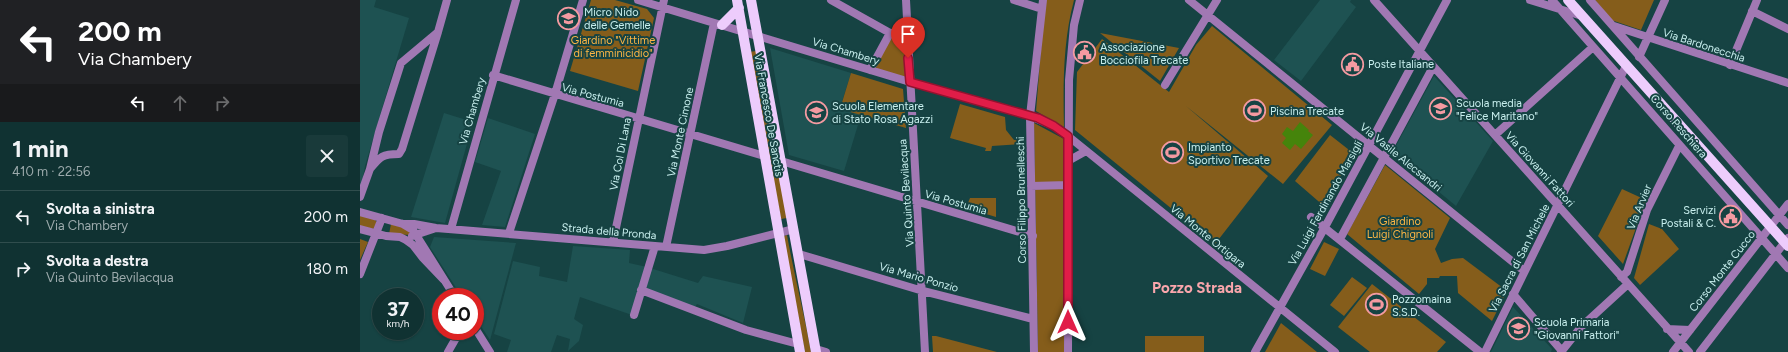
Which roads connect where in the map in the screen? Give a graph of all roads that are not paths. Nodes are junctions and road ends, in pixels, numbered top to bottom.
1 (447, 0) edge
2 (516, 0) edge
3 (583, 0) edge
4 (638, 0) edge
5 (751, 0) edge
6 (831, 0) edge
7 (906, 0) edge
8 (1014, 0) edge
9 (1043, 0) edge
10 (1080, 0) edge
11 (1189, 0) edge
12 (1217, 0) edge
13 (1374, 0) edge
14 (1447, 0) edge
15 (1552, 0) edge
16 (1568, 0) edge
17 (1590, 0) edge
18 (1665, 0) edge
19 (1757, 0) edge
20 (1534, 1) edge
21 (663, 4) edge
22 (738, 4) edge
23 (1042, 9) junction
24 (1561, 10) junction
25 (1752, 11) junction
26 (1208, 15) junction
27 (1582, 16) junction
28 (718, 24) junction
29 (1613, 26) junction
30 (1788, 29) edge
31 (743, 31) junction
32 (438, 32) junction
33 (907, 32) junction
34 (890, 33) junction
35 (758, 36) junction
36 (1648, 38) junction
37 (1593, 47) junction
38 (1420, 51) junction
39 (1639, 57) junction
40 (1730, 65) junction
41 (1626, 66) junction
42 (1433, 67) junction
43 (870, 70) junction
44 (493, 76) junction
45 (1621, 77) junction
46 (910, 82) junction
47 (1788, 83) edge
48 (1165, 85) dead end
49 (555, 94) junction
50 (1030, 116) junction
51 (638, 119) junction
52 (691, 134) junction
53 (1495, 135) junction
54 (1068, 136) junction
55 (1369, 146) junction
56 (1679, 146) junction
57 (1086, 151) junction
58 (764, 156) junction
59 (1384, 157) junction
60 (781, 161) junction
61 (1068, 161) junction
62 (370, 169) junction
63 (1068, 185) junction
64 (1031, 186) junction
65 (360, 197) edge
66 (917, 202) junction
67 (1788, 204) edge
68 (1558, 205) junction
69 (360, 212) edge
70 (1780, 216) junction
71 (1311, 217) dead end
72 (382, 218) junction
73 (402, 224) junction
74 (1788, 225) edge
75 (1771, 227) junction
76 (436, 228) junction
77 (1325, 228) junction
78 (360, 229) edge
79 (451, 229) junction
80 (794, 229) junction
81 (427, 232) junction
82 (509, 233) junction
83 (779, 233) junction
84 (376, 234) junction
85 (416, 235) junction
86 (1032, 236) junction
87 (400, 237) junction
88 (1762, 238) junction
89 (1340, 239) junction
90 (613, 242) junction
91 (1787, 242) edge
92 (423, 245) junction
93 (655, 246) junction
94 (666, 247) junction
95 (799, 254) junction
96 (1776, 254) junction
97 (1788, 268) edge
98 (1524, 271) junction
99 (360, 274) edge
100 (1621, 277) junction
101 (444, 280) junction
102 (1628, 284) junction
103 (449, 288) edge
104 (641, 290) junction
105 (923, 291) junction
106 (1513, 294) junction
107 (1280, 308) junction
108 (634, 315) dead end
109 (1033, 319) junction
110 (1690, 330) junction
111 (1669, 331) junction
112 (455, 340) edge
113 (482, 340) edge
114 (1680, 343) junction
115 (799, 348) edge
116 (816, 351) edge
117 (1562, 351) edge
118 (448, 352) edge
119 (490, 352) edge
120 (826, 352) edge
121 (926, 352) edge
122 (1034, 352) edge
123 (1068, 352) edge
124 (1255, 352) edge
125 (1335, 352) edge
126 (1480, 352) edge
127 (1485, 352) edge
128 (1673, 352) edge
129 (1689, 352) edge
130 (1700, 352) edge

1 - 32 street
2 - 44 street, Via Chambery
3 - 49 street
4 - 21 street, Via Chambery
5 - 35 main road, Via Francesco De Sanctis
6 - 34 street
7 - 33 street, Via Quinto Bevilacqua
8 - 23 street
9 - 23 street, Corso Filippo Brunelleschi
10 - 54 street
11 - 26 street, Via Vasile Alecsandri
12 - 26 street
13 - 38 street, Via Giovanni Fattori
14 - 38 street, Via Luigi Ferdinando Marsigli
15 - 24 street, Corso Peschiera
16 - 27 main road, Corso Peschiera
17 - 29 street, Corso Peschiera
18 - 36 street
19 - 25 street
20 - 24 street
21 - 28 street, Via Chambery
21 - 51 street, Via Col Di Lana
22 - 28 main road
22 - 31 main road, Via Francesco De Sanctis
23 - 50 street, Corso Filippo Brunelleschi
24 - 27 street
24 - 37 street, Corso Peschiera
25 - 30 street
25 - 40 street
26 - 48 street
26 - 55 street, Via Vasile Alecsandri
27 - 41 main road, Corso Peschiera
28 - 31 street, Via Chambery
28 - 52 street, Via Monte Cimone
29 - 36 street, Via Bardonecchia
29 - 39 street, Corso Peschiera
31 - 35 street, Via Chambery
31 - 58 main road, Via Francesco De Sanctis
32 - 62 street
32 - 62 street
33 - 34 street
33 - 46 street, Via Quinto Bevilacqua
34 - 43 street
35 - 43 street, Via Chambery
35 - 60 main road, Via Francesco De Sanctis
36 - 39 street
36 - 40 street, Via Bardonecchia
37 - 45 street, Corso Peschiera
37 - 53 street
38 - 42 street, Via Giovanni Fattori
38 - 55 street, Via Luigi Ferdinando Marsigli
39 - 70 street, Corso Peschiera
40 - 47 street, Via Bardonecchia
41 - 45 street, Via Sacra di San Michele
41 - 75 main road, Corso Peschiera
42 - 53 street, Via Giovanni Fattori
42 - 59 street
43 - 46 street, Via Chambery
44 - 49 street
44 - 79 street, Via Chambery
45 - 56 street, Corso Peschiera
45 - 68 street, Via Sacra di San Michele
46 - 50 street, Via Chambery
46 - 66 street, Via Quinto Bevilacqua
49 - 51 street, Via Postumia
49 - 82 street, Via Postumia
50 - 54 street, Via Chambery
50 - 64 street, Corso Filippo Brunelleschi
51 - 52 street, Via Postumia
51 - 90 street, Via Col Di Lana
52 - 58 street, Via Postumia
52 - 94 street, Via Monte Cimone
53 - 68 street, Via Giovanni Fattori
54 - 57 street, Via Monte Ortigara
54 - 61 street
55 - 59 street, Via Vasile Alecsandri
55 - 77 street, Via Luigi Ferdinando Marsigli
56 - 88 street, Corso Peschiera
56 - 100 street, Via Arvier
57 - 61 street
57 - 107 street, Via Monte Ortigara
58 - 83 main road, Via Francesco De Sanctis
59 - 89 street
59 - 98 street, Via Vasile Alecsandri
60 - 66 street, Via Postumia
60 - 80 main road, Via Francesco De Sanctis
61 - 63 street
62 - 65 street
63 - 64 street
63 - 123 street
64 - 86 street, Corso Filippo Brunelleschi
66 - 86 street, Via Postumia
66 - 105 street, Via Quinto Bevilacqua
67 - 70 street, Corso Monte Cucco
68 - 98 street, Via Sacra di San Michele
68 - 100 street, Via Giovanni Fattori
69 - 72 street, Strada della Pronda
70 - 74 street, Corso Peschiera
70 - 75 street, Corso Monte Cucco
71 - 77 street
72 - 73 street, Strada della Pronda
72 - 84 street
73 - 76 street, Strada della Pronda
73 - 85 street
75 - 88 street, Corso Monte Cucco
75 - 91 main road, Corso Peschiera
76 - 79 street, Strada della Pronda
76 - 81 street, Strada della Pronda
77 - 89 street
77 - 107 street, Via Luigi Ferdinando Marsigli
78 - 84 street
79 - 82 street, Strada della Pronda
80 - 83 street
80 - 95 main road, Via Francesco De Sanctis
81 - 85 street, Strada della Pronda
81 - 92 street
82 - 90 street, Strada della Pronda
83 - 94 street, Strada della Pronda
83 - 115 main road, Via Francesco De Sanctis
84 - 87 street
84 - 99 street
85 - 87 street, Strada della Pronda
85 - 92 street
86 - 109 street, Corso Filippo Brunelleschi
87 - 101 street
88 - 96 street, Corso Peschiera
88 - 110 street, Corso Monte Cucco
89 - 126 street
90 - 93 street, Strada della Pronda
91 - 96 street
92 - 101 street
93 - 94 street, Strada della Pronda
93 - 104 street
95 - 105 street, Via Mario Ponzio
95 - 116 main road, Via Francesco De Sanctis
96 - 97 street, Corso Peschiera
96 - 130 street
98 - 106 street, Via Sacra di San Michele
100 - 102 street, Via Giovanni Fattori
101 - 103 street
102 - 111 street, Via Giovanni Fattori
102 - 117 street
104 - 108 street
104 - 115 street, Via Francesco De Sanctis
105 - 109 street, Via Mario Ponzio
105 - 121 street, Via Quinto Bevilacqua
106 - 117 street
106 - 127 street, Via Sacra di San Michele
107 - 124 street, Via Luigi Ferdinando Marsigli
107 - 125 street, Via Monte Ortigara
109 - 122 street, Corso Filippo Brunelleschi
110 - 111 street
110 - 114 street, Corso Monte Cucco
111 - 114 street, Via Giovanni Fattori
111 - 128 street
112 - 118 street
113 - 119 street
114 - 128 street, Corso Monte Cucco
114 - 129 street, Via Giovanni Fattori
116 - 120 street

